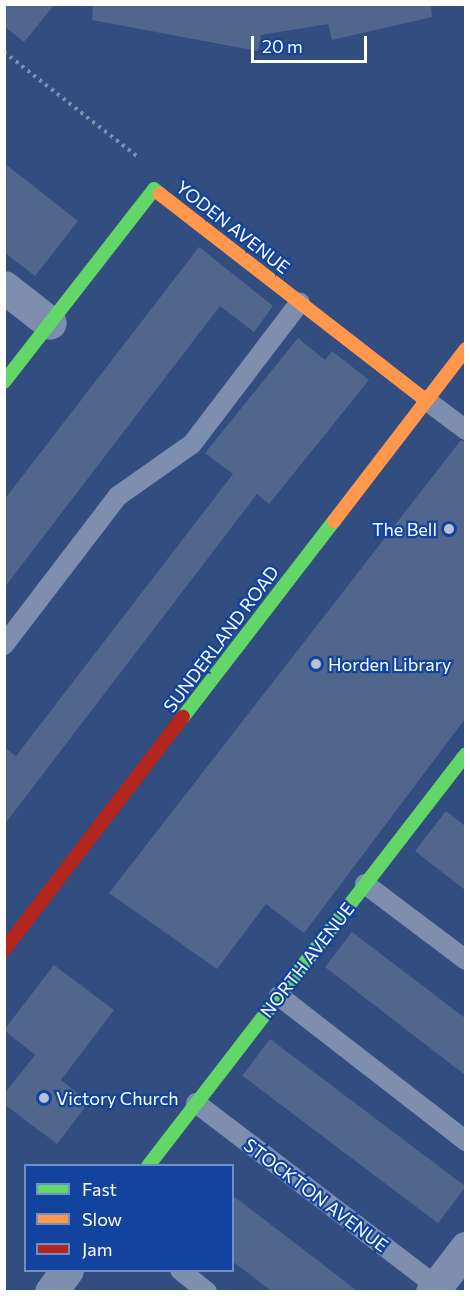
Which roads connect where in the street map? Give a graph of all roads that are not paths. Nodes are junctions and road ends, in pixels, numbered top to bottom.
1 (4, 287) edge
2 (300, 302) junction
3 (50, 323) junction
4 (465, 349) edge
5 (4, 382) edge
6 (426, 400) junction
7 (465, 430) edge
8 (4, 645) edge
9 (465, 754) edge
10 (459, 776) edge
11 (365, 884) junction
12 (4, 950) edge
13 (465, 960) edge
14 (279, 996) junction
15 (196, 1103) junction
16 (465, 1141) edge
17 (150, 1164) edge
18 (465, 1248) edge
19 (66, 1272) edge
20 (182, 1272) edge
21 (434, 1289) edge
22 (51, 1292) edge
23 (207, 1292) edge

1 - 3 street
2 - 3 street, YODEN AVENUE
2 - 6 street, YODEN AVENUE
2 - 8 lane
3 - 5 street, YODEN AVENUE
4 - 6 street, SUNDERLAND ROAD
6 - 7 lane
6 - 12 street, SUNDERLAND ROAD
9 - 10 street, NORTH AVENUE
10 - 11 street, NORTH AVENUE
11 - 13 lane
11 - 14 street, NORTH AVENUE
14 - 15 street, NORTH AVENUE
14 - 16 lane
15 - 17 street, NORTH AVENUE
15 - 21 lane, STOCKTON AVENUE
18 - 21 street
19 - 22 street
20 - 23 lane

